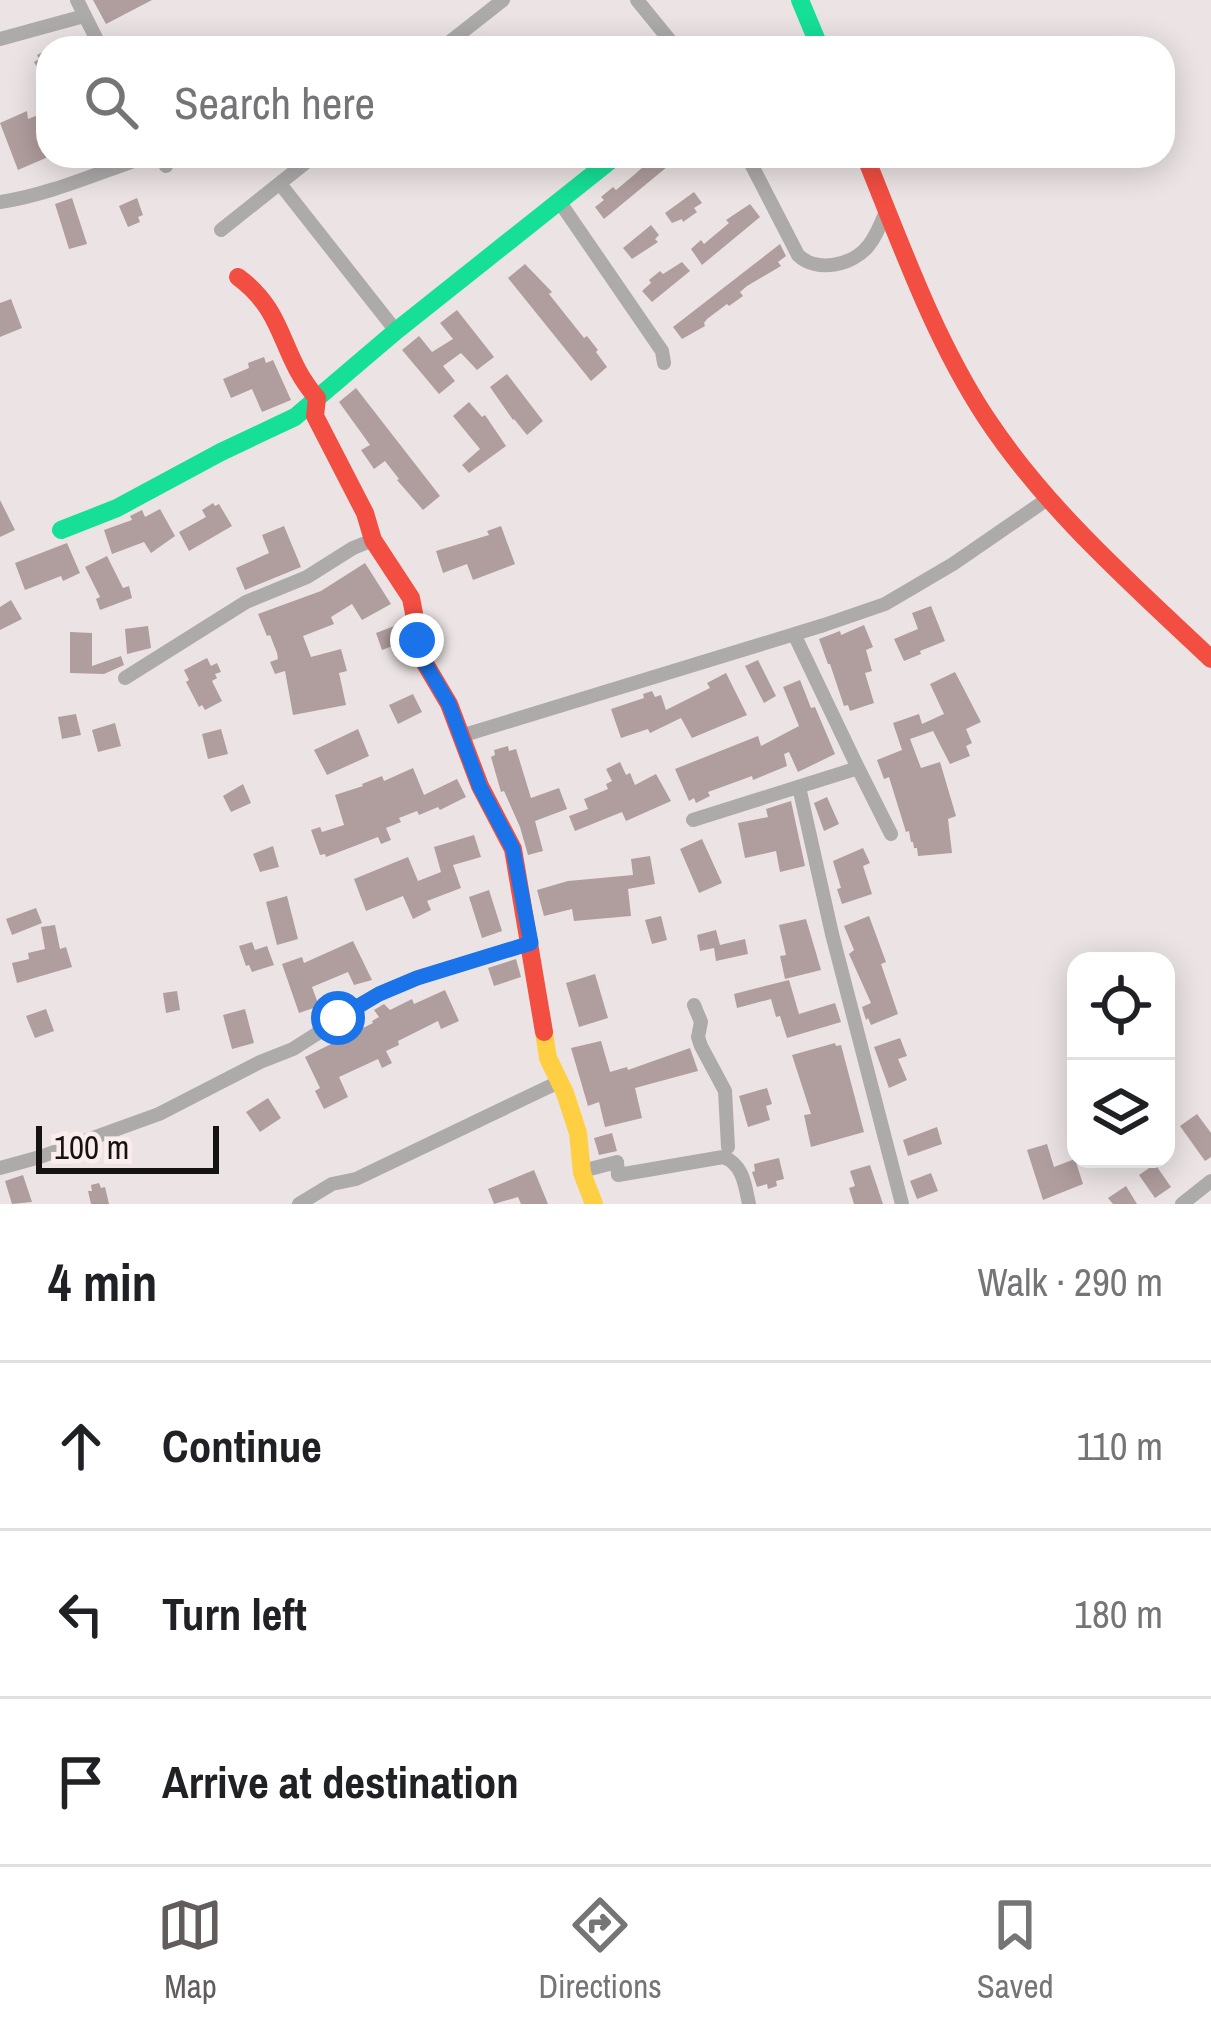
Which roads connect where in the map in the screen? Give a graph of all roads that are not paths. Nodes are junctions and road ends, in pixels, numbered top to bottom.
1 (77, 0) edge
2 (502, 0) edge
3 (637, 0) edge
4 (800, 0) edge
5 (84, 16) junction
6 (95, 36) edge
7 (457, 36) edge
8 (666, 36) edge
9 (815, 36) edge
10 (0, 39) edge
11 (112, 168) edge
12 (300, 168) edge
13 (601, 168) edge
14 (753, 168) edge
15 (870, 168) edge
16 (280, 185) junction
17 (559, 201) junction
18 (0, 202) edge
19 (887, 209) junction
20 (221, 230) dead end
21 (238, 278) dead end
22 (396, 331) junction
23 (664, 363) dead end
24 (317, 398) junction
25 (1049, 498) junction
26 (61, 530) dead end
27 (373, 540) junction
28 (794, 634) junction
29 (1211, 659) edge
30 (125, 678) dead end
31 (460, 736) junction
32 (858, 768) junction
33 (799, 787) junction
34 (693, 820) dead end
35 (891, 834) dead end
36 (531, 943) junction
37 (694, 1005) dead end
38 (561, 1081) junction
39 (728, 1155) junction
40 (0, 1168) edge
41 (582, 1171) junction
42 (1211, 1181) edge
43 (298, 1204) edge
44 (594, 1204) edge
45 (749, 1204) edge
46 (902, 1204) edge
47 (1182, 1204) edge

1 - 5 street
2 - 7 street
3 - 8 street
4 - 9 street
5 - 6 street
5 - 10 street
11 - 18 street
12 - 16 street
13 - 17 street
14 - 19 street
15 - 19 street
16 - 20 street
16 - 22 street
17 - 22 street
17 - 23 street
19 - 25 street
21 - 24 street
22 - 24 street
24 - 26 street
24 - 27 street
25 - 28 street
25 - 29 street
27 - 30 street
27 - 31 street
28 - 31 street
28 - 32 street
31 - 36 street
32 - 33 street
32 - 35 street
33 - 34 street
33 - 46 street
36 - 38 street
36 - 40 street
37 - 39 street
38 - 41 street
38 - 43 street
39 - 41 street
39 - 45 street
41 - 44 street
42 - 47 street

